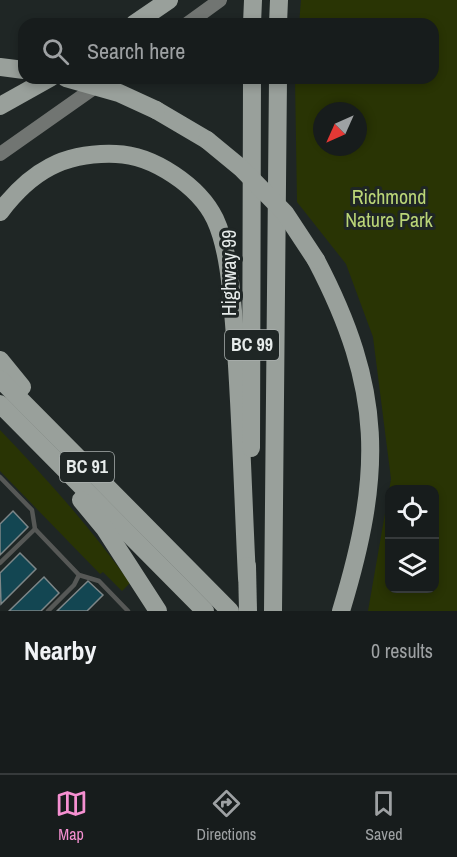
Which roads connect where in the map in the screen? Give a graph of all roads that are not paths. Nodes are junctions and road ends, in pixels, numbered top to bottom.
1 (169, 0) edge
2 (220, 0) edge
3 (253, 0) edge
4 (279, 0) edge
5 (143, 18) edge
6 (196, 18) edge
7 (252, 18) edge
8 (278, 18) edge
9 (0, 67) edge
10 (18, 69) edge
11 (39, 84) edge
12 (87, 84) edge
13 (99, 84) edge
14 (252, 84) edge
15 (278, 84) edge
16 (0, 106) edge
17 (0, 154) edge
18 (0, 212) edge
19 (0, 360) edge
20 (0, 379) edge
21 (0, 404) edge
22 (28, 432) junction
23 (0, 477) edge
24 (35, 529) junction
25 (174, 555) junction
26 (0, 563) edge
27 (79, 575) junction
28 (247, 578) junction
29 (202, 608) edge
30 (48, 611) edge
31 (128, 611) edge
32 (158, 611) edge
33 (230, 611) edge
34 (248, 611) edge
35 (273, 611) edge
36 (342, 611) edge

1 - 5 highway
2 - 6 main road
3 - 7 highway
4 - 8 highway
9 - 10 highway
11 - 16 highway
12 - 36 highway, bridge
13 - 17 main road
14 - 28 highway, Highway 99 / BC 99
15 - 35 highway, BC 99
18 - 28 highway
19 - 25 highway
20 - 25 highway, BC 91
21 - 22 highway, BC 91
22 - 29 highway, BC 91
22 - 32 highway
23 - 24 lane
24 - 26 lane
24 - 27 lane
25 - 33 highway, BC 91
27 - 30 lane
27 - 31 lane
28 - 34 highway, Highway 99 / BC 99

